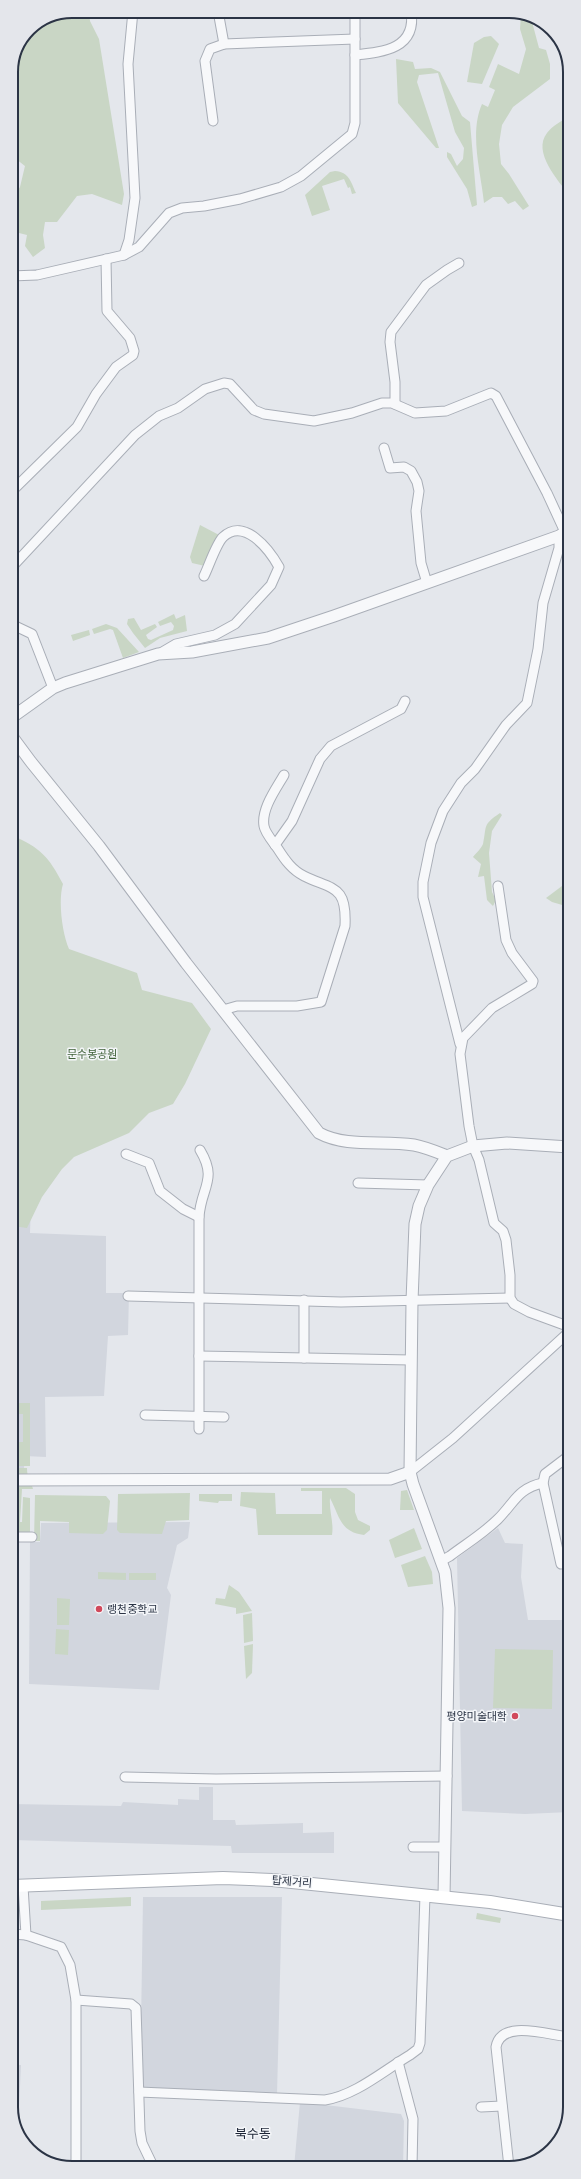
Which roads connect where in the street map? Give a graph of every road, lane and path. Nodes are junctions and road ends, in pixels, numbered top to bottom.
1 (132, 18) edge
2 (219, 18) edge
3 (355, 18) edge
4 (412, 18) edge
5 (355, 39) junction
6 (224, 44) junction
7 (355, 55) junction
8 (214, 122) dead end
9 (124, 255) junction
10 (106, 259) junction
11 (459, 263) dead end
12 (18, 276) edge
13 (395, 404) junction
14 (384, 448) dead end
15 (18, 485) edge
16 (563, 531) edge
17 (563, 533) edge
18 (563, 536) edge
19 (18, 560) edge
20 (204, 576) dead end
21 (427, 583) junction
22 (18, 627) edge
23 (158, 654) junction
24 (52, 688) junction
25 (405, 701) dead end
26 (18, 713) edge
27 (18, 744) edge
28 (284, 775) dead end
29 (275, 845) junction
30 (498, 886) dead end
31 (223, 1010) junction
32 (460, 1044) junction
33 (473, 1146) junction
34 (563, 1147) edge
35 (200, 1150) dead end
36 (126, 1154) dead end
37 (447, 1156) junction
38 (358, 1183) dead end
39 (428, 1185) junction
40 (199, 1217) junction
41 (128, 1296) dead end
42 (200, 1298) junction
43 (510, 1298) junction
44 (304, 1300) junction
45 (412, 1301) junction
46 (563, 1325) edge
47 (563, 1337) edge
48 (199, 1356) junction
49 (304, 1358) junction
50 (411, 1360) junction
51 (145, 1415) dead end
52 (199, 1416) junction
53 (224, 1417) dead end
54 (199, 1429) dead end
55 (563, 1461) edge
56 (410, 1472) junction
57 (18, 1480) edge
58 (542, 1483) junction
59 (32, 1536) dead end
60 (18, 1537) edge
61 (441, 1561) junction
62 (561, 1564) dead end
63 (447, 1776) junction
64 (124, 1777) dead end
65 (413, 1847) dead end
66 (445, 1847) junction
67 (18, 1886) edge
68 (425, 1895) junction
69 (444, 1897) junction
70 (563, 1914) edge
71 (18, 1934) edge
72 (26, 1935) junction
73 (76, 2000) junction
74 (563, 2036) edge
75 (398, 2062) junction
76 (138, 2092) junction
77 (502, 2106) junction
78 (481, 2107) dead end
79 (76, 2161) edge
80 (151, 2161) edge
81 (412, 2161) edge
82 (508, 2161) edge

1 - 9 street
2 - 6 street
3 - 5 street
4 - 7 street
5 - 6 street
5 - 7 street
6 - 8 street
7 - 9 street
9 - 10 street
10 - 12 street
10 - 15 street
11 - 13 street
13 - 16 street
13 - 19 street
14 - 21 street
17 - 21 street
18 - 32 street
20 - 23 street
21 - 23 street
22 - 24 street
23 - 24 street
24 - 26 street
25 - 29 street
27 - 31 street
28 - 29 street
29 - 31 street
30 - 32 street
31 - 37 street
32 - 33 street
33 - 34 street
33 - 37 street
33 - 43 street
35 - 40 street
36 - 40 street
37 - 39 street
38 - 39 street
39 - 45 street
40 - 42 street
41 - 42 street
42 - 44 street
42 - 48 street
43 - 45 street
43 - 46 street
44 - 45 street
44 - 49 street
45 - 50 street
47 - 56 street
48 - 49 street
48 - 52 street
49 - 50 street
50 - 56 street
51 - 52 street
52 - 53 street
52 - 54 street
55 - 58 street
56 - 57 street
56 - 61 street
58 - 61 street
58 - 62 street
59 - 60 street
61 - 63 street
63 - 64 street
63 - 66 street
65 - 66 street
66 - 69 street
67 - 68 main road, 탑제거리
67 - 72 street
68 - 69 main road, 탑제거리
68 - 75 street
69 - 70 main road, 탑제거리
71 - 72 street
72 - 73 street
73 - 76 street
73 - 79 street
74 - 77 street
75 - 76 street
75 - 81 street
76 - 80 street
77 - 78 street
77 - 82 street

